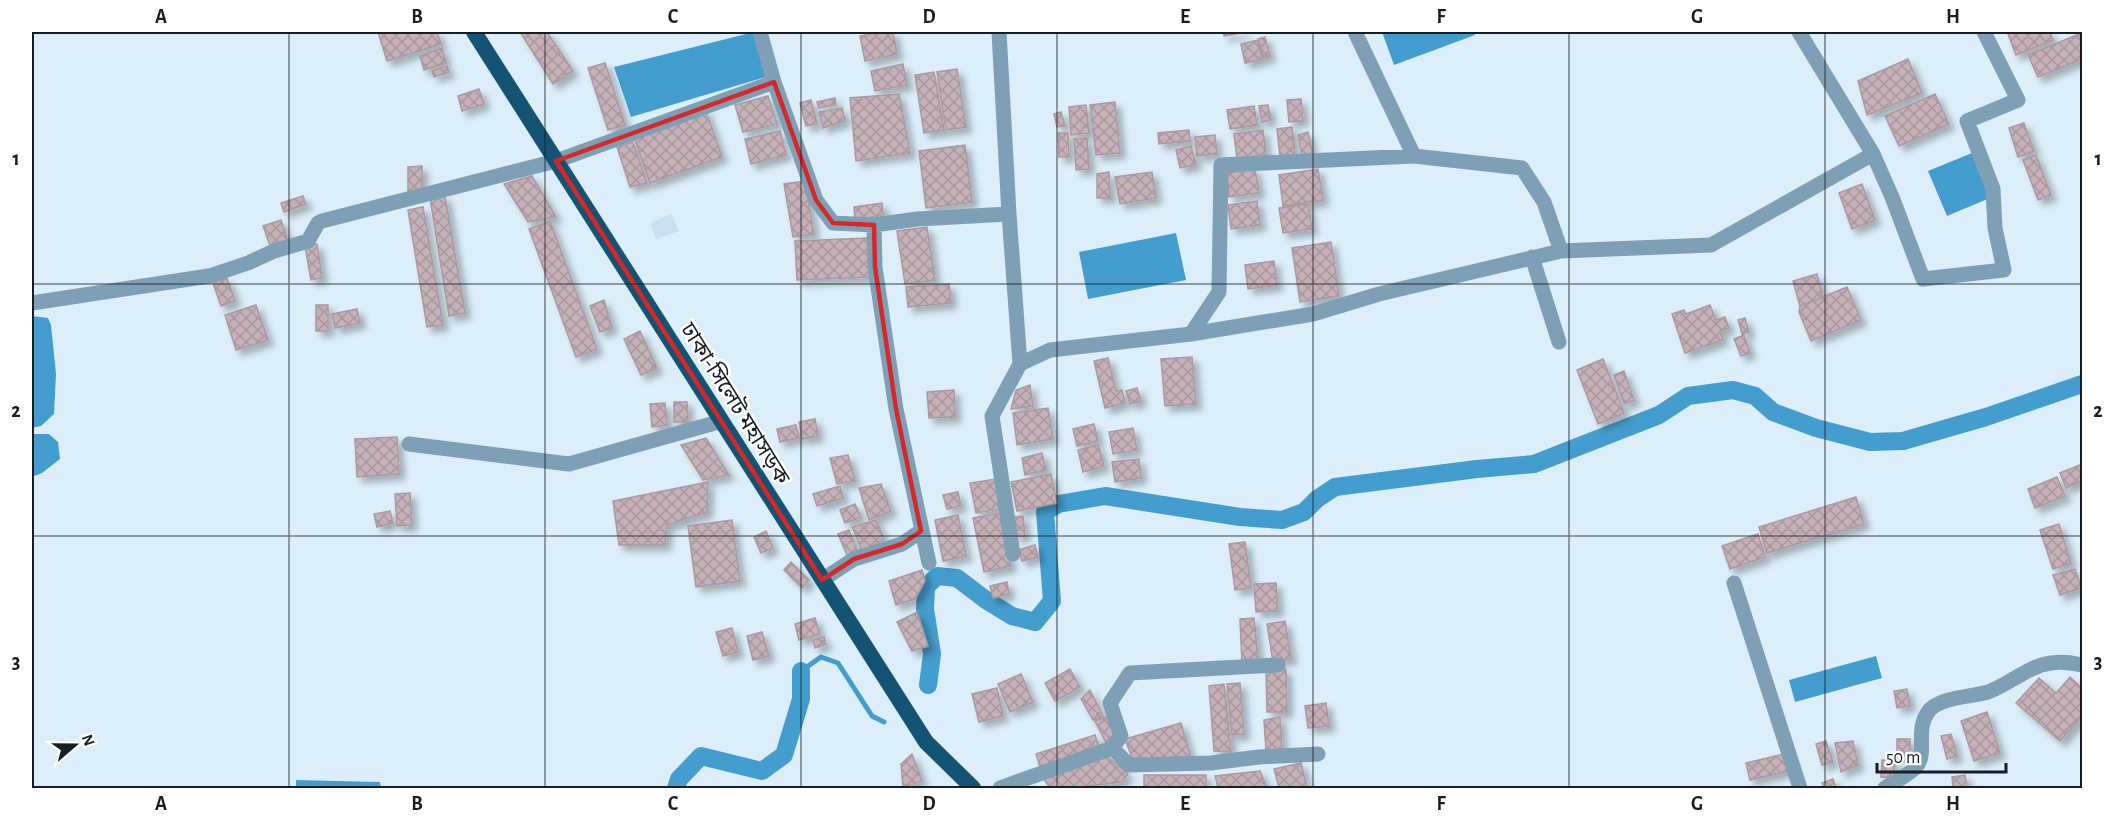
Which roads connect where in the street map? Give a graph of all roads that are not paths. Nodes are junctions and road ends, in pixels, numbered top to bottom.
1 (474, 32) edge
2 (760, 32) edge
3 (999, 32) edge
4 (1355, 32) edge
5 (1799, 32) edge
6 (1984, 32) edge
7 (774, 82) junction
8 (1873, 154) junction
9 (1414, 156) junction
10 (556, 161) junction
11 (1009, 214) junction
12 (874, 225) junction
13 (1561, 251) junction
14 (1532, 257) junction
15 (32, 303) edge
16 (1191, 334) junction
17 (1559, 342) dead end
18 (1020, 364) junction
19 (722, 421) junction
20 (410, 444) dead end
21 (921, 531) junction
22 (1013, 554) dead end
23 (929, 563) dead end
24 (822, 580) junction
25 (1734, 583) dead end
26 (1278, 665) dead end
27 (2082, 665) edge
28 (1112, 748) junction
29 (1318, 754) dead end
30 (973, 789) edge
31 (1000, 789) edge
32 (1800, 789) edge
33 (1885, 789) edge

1 - 10 highway, ঢাকা-সিলেট মহাসড়ক
2 - 7 street
3 - 11 street
4 - 9 street
5 - 8 street
6 - 8 street
7 - 10 street
7 - 12 street
8 - 13 street
9 - 13 street
9 - 16 street
10 - 15 street
10 - 19 highway, ঢাকা-সিলেট মহাসড়ক
11 - 12 street
11 - 18 street
12 - 21 street
13 - 14 street
14 - 16 street
14 - 17 street
16 - 18 street
18 - 22 street
19 - 20 street
19 - 24 highway, ঢাকা-সিলেট মহাসড়ক
21 - 23 street
21 - 24 street
24 - 30 highway, ঢাকা-সিলেট মহাসড়ক
25 - 32 street
26 - 28 street
27 - 33 street
28 - 29 street
28 - 31 street

